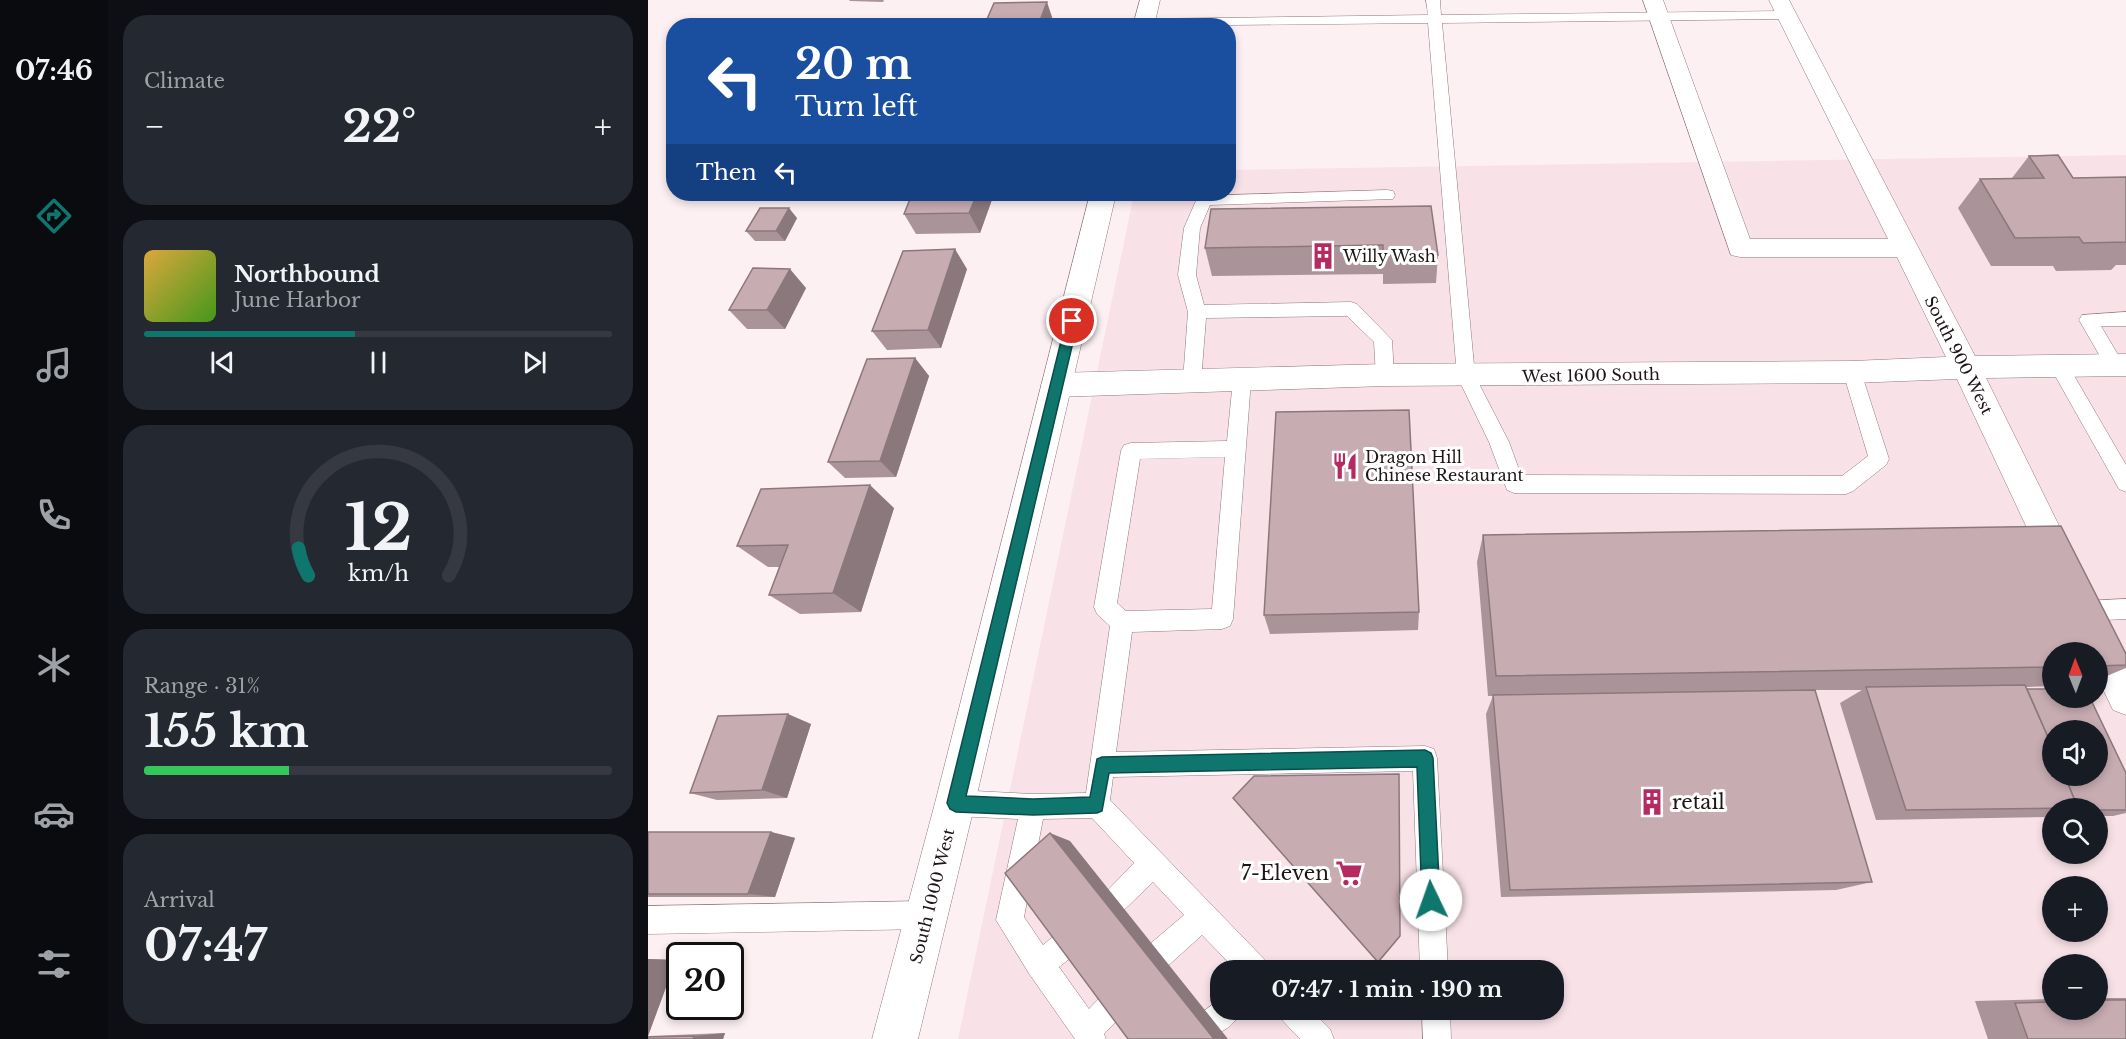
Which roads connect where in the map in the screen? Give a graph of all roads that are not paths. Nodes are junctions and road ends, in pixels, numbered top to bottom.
1 (1150, 0) edge
2 (1432, 0) edge
3 (1656, 8) edge
4 (1783, 8) edge
5 (1145, 18) edge
6 (1434, 20) junction
7 (1236, 23) edge
8 (1387, 195) dead end
9 (1236, 199) edge
10 (1100, 201) edge
11 (1204, 201) edge
12 (1905, 248) junction
13 (1197, 312) junction
14 (2126, 319) edge
15 (2058, 365) junction
16 (2120, 365) edge
17 (1966, 367) junction
18 (1852, 372) junction
19 (1385, 375) junction
20 (1466, 376) junction
21 (1242, 380) junction
22 (1192, 381) junction
23 (1056, 385) junction
24 (1235, 449) junction
25 (2121, 464) edge
26 (2126, 483) edge
27 (2126, 609) edge
28 (2084, 610) junction
29 (1122, 622) junction
30 (2124, 688) edge
31 (1102, 765) junction
32 (956, 803) junction
33 (1097, 805) junction
34 (1033, 807) junction
35 (1153, 863) junction
36 (1116, 900) dead end
37 (927, 915) junction
38 (1203, 916) junction
39 (648, 920) edge
40 (1072, 939) edge
41 (1160, 954) dead end
42 (1245, 960) edge
43 (1434, 960) edge
44 (1040, 965) junction
45 (1118, 999) edge
46 (1302, 1020) edge
47 (1436, 1020) edge
48 (1090, 1036) edge
49 (895, 1039) edge
50 (1320, 1039) edge
51 (1437, 1039) edge

1 - 5 street
2 - 6 lane
3 - 4 lane
3 - 6 lane
3 - 12 street
4 - 12 street, South 900 West
6 - 7 lane
6 - 20 lane
8 - 9 lane
10 - 23 street, South 1000 West
11 - 13 lane
12 - 17 street, South 900 West
13 - 19 lane
13 - 22 lane
14 - 16 lane
15 - 16 street, West 1600 South
15 - 17 street, West 1600 South
15 - 25 lane
17 - 18 street, West 1600 South
17 - 28 street, South 900 West
18 - 20 street, West 1600 South
18 - 20 lane
19 - 20 street, West 1600 South
19 - 21 street, West 1600 South
21 - 22 street, West 1600 South
21 - 24 lane
22 - 23 street, West 1600 South
23 - 32 street, South 1000 West
24 - 29 lane
24 - 29 lane
25 - 26 lane
27 - 28 lane
28 - 30 street, South 900 West
29 - 31 lane
31 - 33 lane
31 - 43 lane
32 - 34 lane
32 - 37 street, South 1000 West
33 - 34 lane
33 - 35 lane
34 - 44 lane
35 - 36 lane
35 - 38 lane
37 - 39 lane
37 - 49 street, South 1000 West
38 - 41 lane
38 - 42 lane
40 - 44 lane
44 - 48 lane
45 - 48 lane
46 - 50 lane
47 - 51 lane

